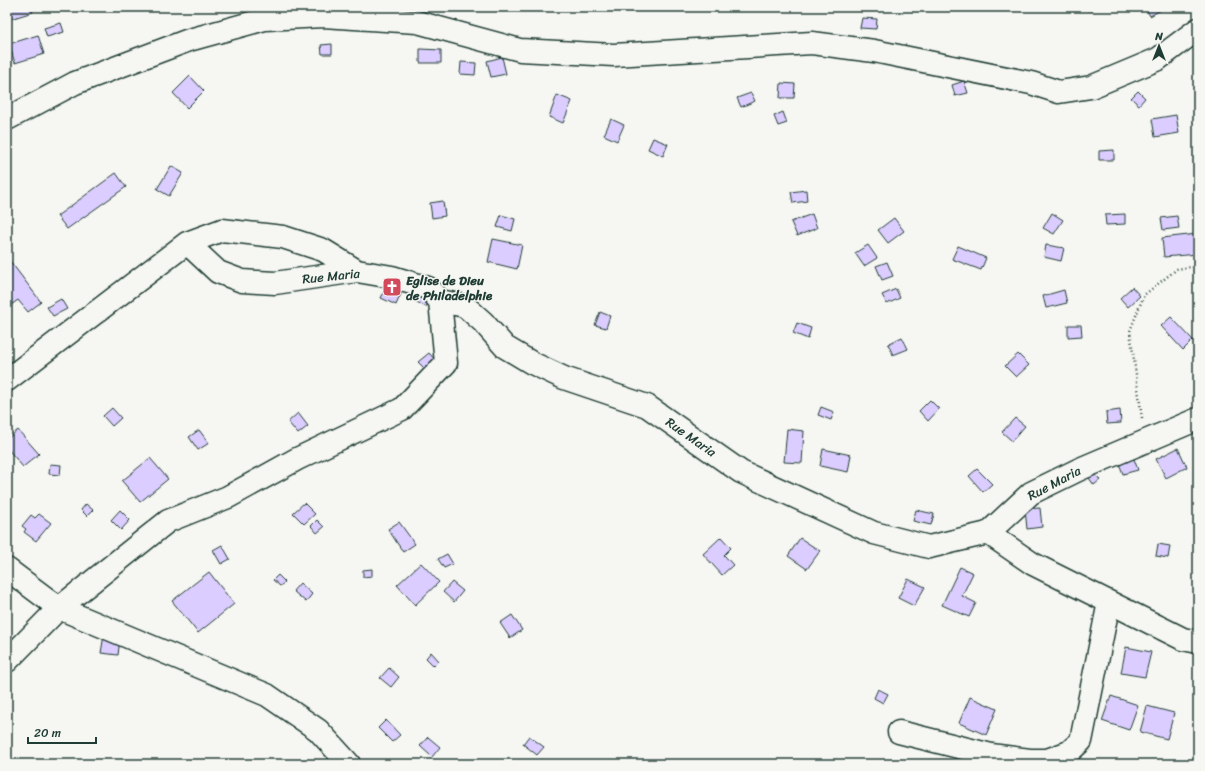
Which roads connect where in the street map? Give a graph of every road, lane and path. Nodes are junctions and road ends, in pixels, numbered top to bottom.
1 (1198, 29) edge
2 (7, 119) edge
3 (187, 243) junction
4 (1198, 266) edge
5 (357, 270) junction
6 (440, 301) junction
7 (7, 380) edge
8 (1198, 419) edge
9 (1145, 440) junction
10 (988, 533) junction
11 (7, 569) edge
12 (1109, 602) junction
13 (59, 608) junction
14 (1198, 642) edge
15 (7, 661) edge
16 (899, 732) dead end
17 (349, 764) edge

1 - 2 street
3 - 5 street
3 - 5 street, Rue Maria
3 - 7 street
4 - 9 path
5 - 6 street, Rue Maria
6 - 10 street, Rue Maria
6 - 13 street
8 - 9 street, Rue Maria
9 - 10 street, Rue Maria
10 - 12 street
11 - 13 street
12 - 14 street
12 - 16 street
13 - 15 street
13 - 17 street

